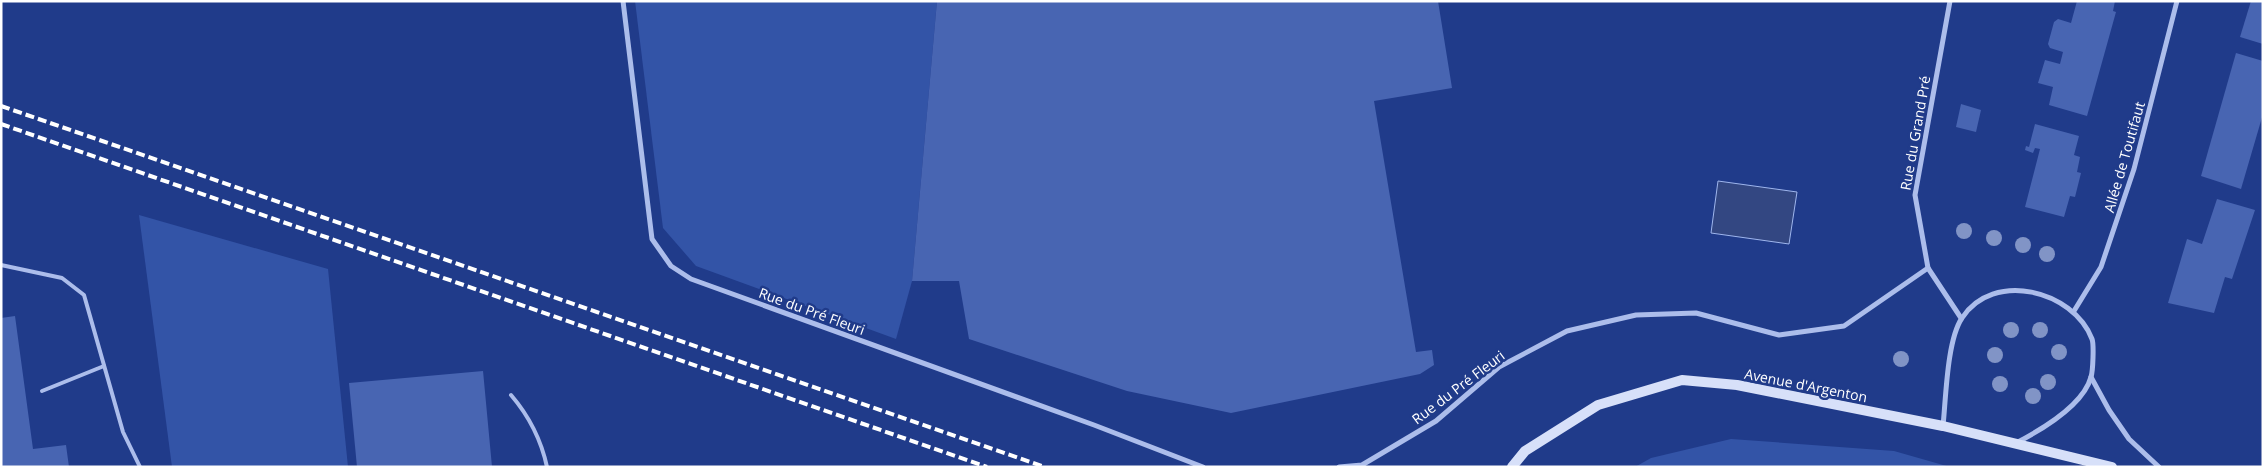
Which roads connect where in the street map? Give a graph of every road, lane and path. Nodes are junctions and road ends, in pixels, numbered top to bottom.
1 (623, 1) edge
2 (1950, 1) edge
3 (2177, 1) edge
4 (1, 265) edge
5 (1928, 268) junction
6 (2074, 312) junction
7 (1962, 318) junction
8 (104, 366) junction
9 (2091, 377) junction
10 (42, 390) dead end
11 (511, 395) dead end
12 (1943, 426) junction
13 (2016, 444) junction
14 (140, 467) edge
15 (546, 467) edge
16 (1203, 467) edge
17 (1340, 467) edge
18 (1512, 467) edge
19 (2112, 467) edge
20 (2159, 467) edge

1 - 16 street, Rue du Pré Fleuri
2 - 5 street, Rue du Grand Pré
3 - 6 street, Allée de Toutifaut
4 - 8 lane
5 - 7 street, Rue du Grand Pré
5 - 17 street, Rue du Pré Fleuri
6 - 7 street
6 - 9 street
7 - 12 street
8 - 10 lane
8 - 14 lane
9 - 13 street
9 - 20 street
11 - 15 lane
12 - 13 main road, Avenue d'Argenton
12 - 18 main road, Avenue d'Argenton
13 - 19 main road, Avenue d'Argenton

